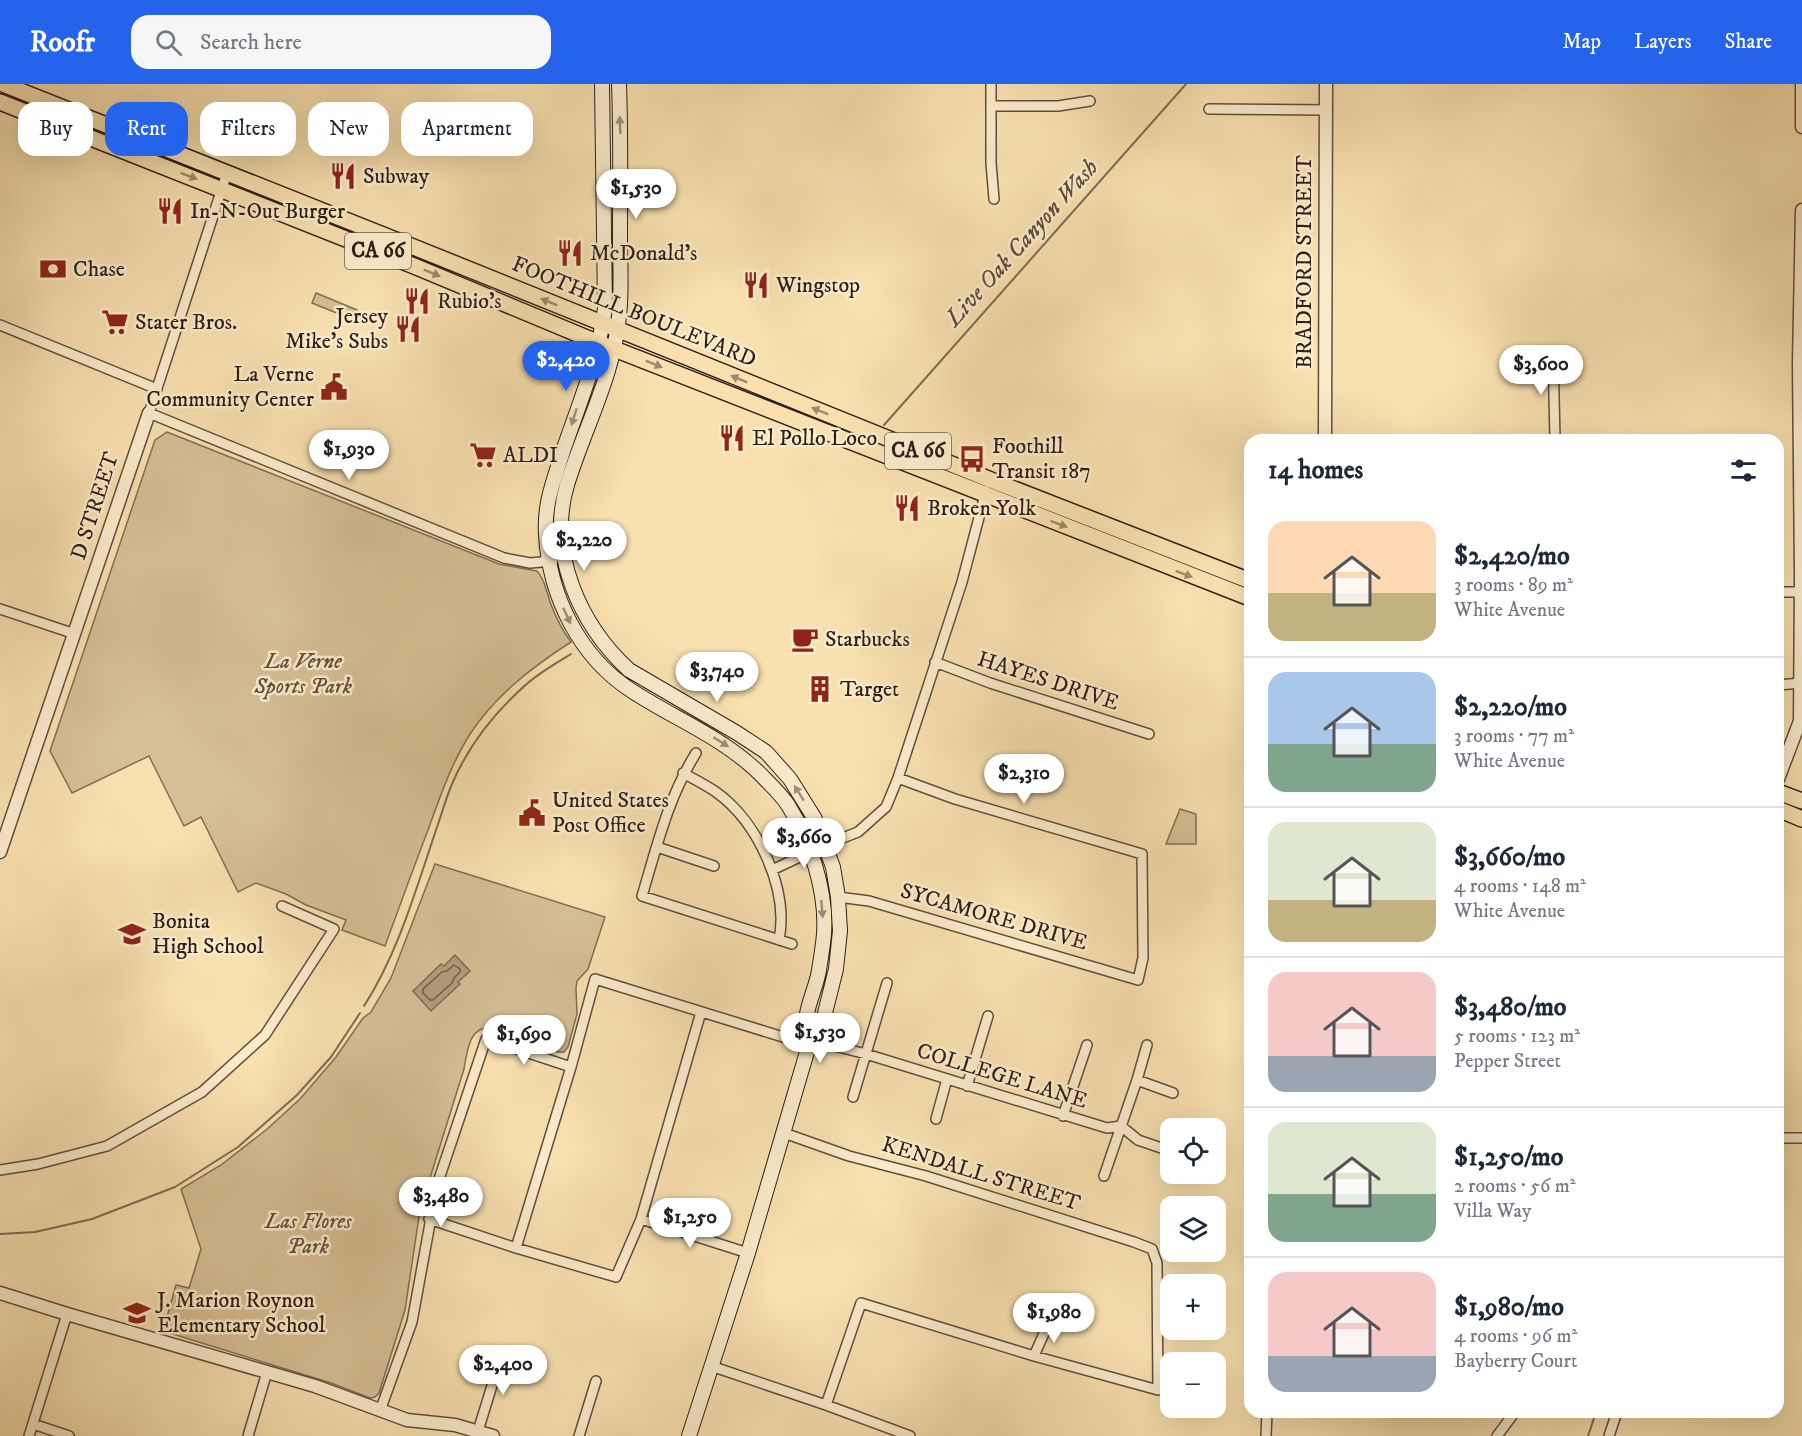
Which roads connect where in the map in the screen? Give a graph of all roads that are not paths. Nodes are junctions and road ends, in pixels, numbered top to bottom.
1 (3, 84) edge
2 (602, 84) edge
3 (619, 84) edge
4 (991, 84) edge
5 (1326, 84) edge
6 (1802, 84) edge
7 (1090, 101) dead end
8 (0, 102) edge
9 (991, 106) junction
10 (1209, 109) dead end
11 (1326, 110) junction
12 (1802, 128) edge
13 (227, 173) junction
14 (221, 189) junction
15 (994, 200) dead end
16 (1802, 210) edge
17 (0, 325) edge
18 (610, 327) junction
19 (607, 345) junction
20 (1553, 352) dead end
21 (157, 389) junction
22 (149, 413) junction
23 (1325, 434) edge
24 (1555, 434) edge
25 (991, 480) junction
26 (985, 495) junction
27 (564, 560) junction
28 (548, 561) junction
29 (1244, 579) edge
30 (1784, 591) edge
31 (1802, 592) edge
32 (1244, 596) edge
33 (0, 609) edge
34 (75, 634) junction
35 (935, 662) junction
36 (1797, 682) edge
37 (1149, 734) dead end
38 (696, 753) dead end
39 (1784, 763) edge
40 (683, 773) junction
41 (898, 778) junction
42 (1784, 794) edge
43 (1802, 801) edge
44 (1784, 812) edge
45 (1802, 819) edge
46 (825, 845) junction
47 (657, 847) junction
48 (0, 852) edge
49 (810, 852) junction
50 (714, 866) dead end
51 (772, 870) junction
52 (838, 897) junction
53 (282, 906) dead end
54 (779, 940) junction
55 (792, 944) dead end
56 (887, 983) dead end
57 (701, 1012) junction
58 (988, 1016) dead end
59 (809, 1045) junction
60 (1087, 1045) dead end
61 (1147, 1045) dead end
62 (866, 1054) junction
63 (571, 1067) junction
64 (947, 1079) junction
65 (1137, 1080) junction
66 (967, 1086) junction
67 (1173, 1093) dead end
68 (853, 1097) dead end
69 (1063, 1116) junction
70 (936, 1119) dead end
71 (1121, 1126) junction
72 (784, 1133) junction
73 (1784, 1138) edge
74 (1802, 1138) edge
75 (1160, 1148) edge
76 (0, 1170) edge
77 (1104, 1176) dead end
78 (429, 1219) junction
79 (641, 1219) junction
80 (516, 1248) junction
81 (748, 1253) junction
82 (0, 1293) edge
83 (67, 1314) junction
84 (1049, 1322) dead end
85 (502, 1353) dead end
86 (1034, 1356) junction
87 (711, 1366) junction
88 (267, 1372) junction
89 (596, 1381) dead end
90 (826, 1405) junction
91 (380, 1411) junction
92 (1267, 1418) edge
93 (1508, 1418) edge
94 (1615, 1418) edge
95 (33, 1424) junction
96 (478, 1431) junction
97 (29, 1436) edge
98 (69, 1436) edge
99 (248, 1436) edge
100 (493, 1436) edge
101 (579, 1436) edge
102 (689, 1436) edge
103 (909, 1436) edge
104 (1266, 1436) edge
105 (1497, 1436) edge
106 (1609, 1436) edge

1 - 13 main road, FOOTHILL BOULEVARD / CA 66
2 - 18 main road
18 -> 3 main road
4 - 9 street
5 - 11 street, BRADFORD STREET
6 - 12 street
7 - 9 street
8 -> 14 main road, FOOTHILL BOULEVARD / CA 66
9 - 15 street
10 - 11 street
11 - 23 street, BRADFORD STREET
13 - 14 street, D STREET
18 -> 13 main road, FOOTHILL BOULEVARD / CA 66
14 -> 19 main road, FOOTHILL BOULEVARD / CA 66
14 - 21 street, D STREET
16 - 31 street
17 - 21 street
18 - 19 main road
25 -> 18 main road, FOOTHILL BOULEVARD / CA 66
19 -> 26 main road, FOOTHILL BOULEVARD / CA 66
19 - 27 main road
19 -> 28 main road
20 - 24 street
21 - 22 street, D STREET
22 - 28 street
22 - 34 street, D STREET
25 - 26 street
25 - 29 main road, FOOTHILL BOULEVARD / CA 66
26 -> 32 main road, FOOTHILL BOULEVARD / CA 66
26 - 35 street
27 - 28 street
46 -> 27 main road
28 -> 49 main road
30 - 31 street
31 - 36 street
33 - 34 street
34 - 48 street, D STREET
35 - 37 street, HAYES DRIVE
35 - 41 street
36 - 39 street
38 - 40 street
40 - 47 street
40 - 51 street
41 - 46 street
41 - 52 street, SYCAMORE DRIVE
42 - 43 main road
44 - 45 main road
46 - 49 street
46 - 52 main road
47 - 50 street
47 - 54 street
49 - 51 street
49 -> 59 main road
51 - 54 street
52 - 59 main road
53 - 76 street
54 - 55 street
56 - 62 street
57 - 59 street, COLLEGE LANE
57 - 63 street, COLLEGE LANE
57 - 79 street
58 - 66 street
59 - 62 street, COLLEGE LANE
59 - 72 main road
60 - 69 street
61 - 65 street
62 - 64 street, COLLEGE LANE
62 - 68 street
63 - 78 street
63 - 80 street
64 - 66 street, COLLEGE LANE
64 - 70 street
65 - 67 street
65 - 71 street
66 - 69 street, COLLEGE LANE
69 - 71 street, COLLEGE LANE
71 - 75 street
71 - 77 street
72 - 81 main road
72 - 86 street, KENDALL STREET
73 - 74 street
78 - 80 street
78 - 91 street
79 - 80 street
79 - 81 street
81 - 87 main road
82 - 83 street
83 - 88 street
83 - 95 street
84 - 86 street
85 - 96 street
86 - 90 street
87 - 90 street
87 - 102 main road
88 - 91 street
88 - 99 street
89 - 101 street
90 - 103 street
91 - 96 street
92 - 104 street
93 - 105 street
94 - 106 street
95 - 97 street
95 - 98 street
96 - 100 street

